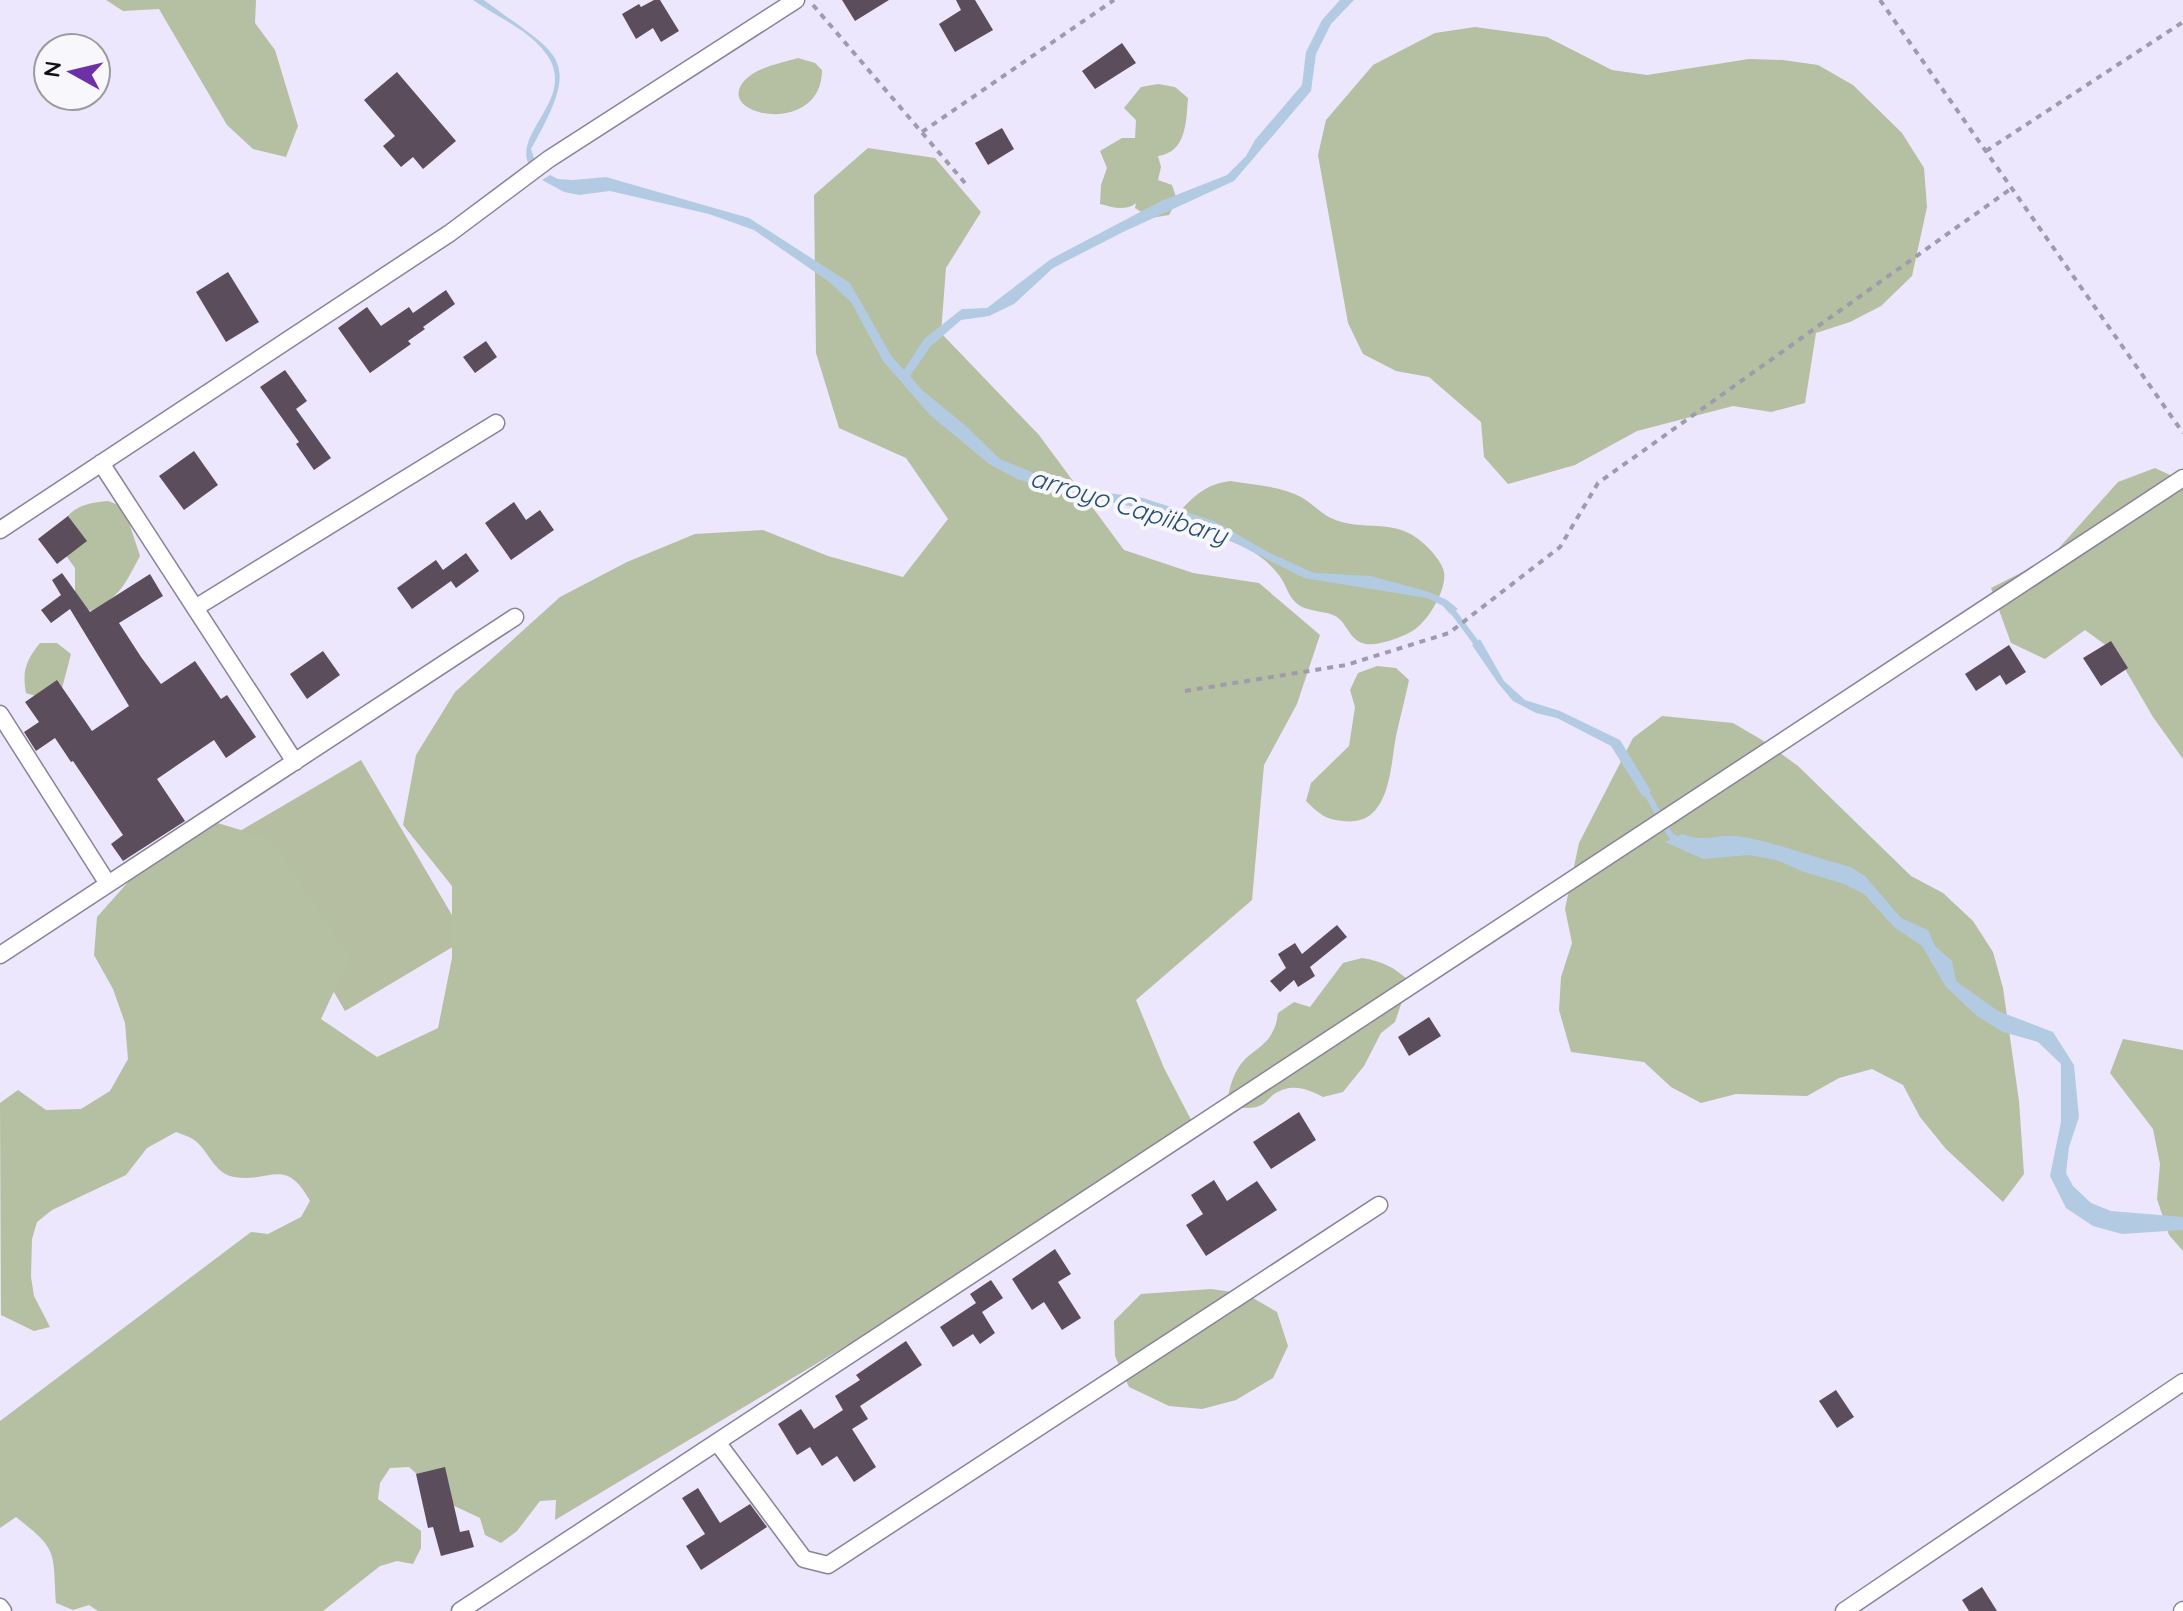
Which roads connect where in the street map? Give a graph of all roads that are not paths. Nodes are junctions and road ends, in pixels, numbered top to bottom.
1 (796, 0) edge
2 (496, 423) dead end
3 (101, 463) junction
4 (2183, 478) edge
5 (0, 530) edge
6 (195, 608) junction
7 (515, 617) dead end
8 (0, 714) edge
9 (295, 762) junction
10 (108, 884) junction
11 (0, 955) edge
12 (1379, 1205) dead end
13 (2183, 1382) edge
14 (717, 1442) junction
15 (1851, 1609) edge
16 (460, 1611) edge

1 - 3 street
2 - 6 street
3 - 5 street
3 - 6 street
4 - 14 street
6 - 9 street
7 - 9 street
8 - 10 street
9 - 10 street
10 - 11 street
12 - 14 street
13 - 15 street
14 - 16 street

